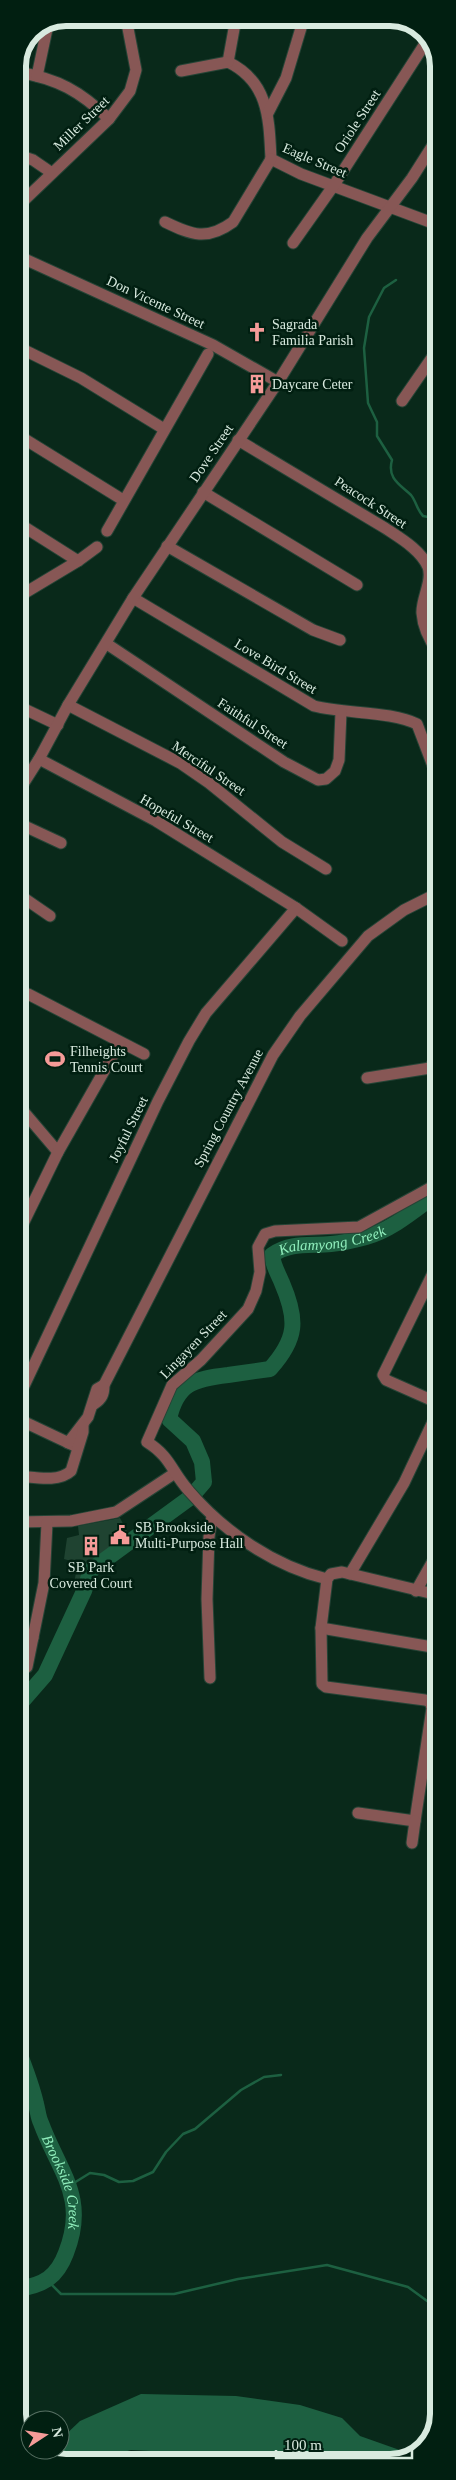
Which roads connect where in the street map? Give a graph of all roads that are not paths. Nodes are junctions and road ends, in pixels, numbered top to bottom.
1 (128, 26) edge
2 (235, 26) edge
3 (302, 26) edge
4 (46, 32) edge
5 (424, 46) edge
6 (228, 62) junction
7 (181, 71) dead end
8 (26, 74) edge
9 (36, 76) junction
10 (268, 113) junction
11 (108, 119) junction
12 (429, 150) edge
13 (26, 158) edge
14 (271, 159) junction
15 (52, 173) junction
16 (334, 185) junction
17 (26, 198) edge
18 (390, 208) junction
19 (429, 221) edge
20 (165, 222) dead end
21 (293, 243) dead end
22 (26, 260) edge
23 (26, 352) edge
24 (208, 354) dead end
25 (429, 361) edge
26 (278, 382) junction
27 (402, 401) dead end
28 (164, 429) junction
29 (26, 440) edge
30 (238, 440) junction
31 (203, 492) junction
32 (123, 500) junction
33 (26, 529) edge
34 (107, 531) dead end
35 (167, 546) junction
36 (97, 547) dead end
37 (78, 562) junction
38 (357, 585) dead end
39 (26, 592) edge
40 (133, 598) junction
41 (429, 637) edge
42 (340, 640) dead end
43 (107, 644) junction
44 (68, 705) junction
45 (26, 710) edge
46 (341, 712) junction
47 (58, 725) junction
48 (429, 756) edge
49 (39, 759) junction
50 (26, 779) edge
51 (26, 827) edge
52 (61, 843) dead end
53 (326, 869) dead end
54 (429, 897) edge
55 (26, 900) edge
56 (296, 908) junction
57 (50, 916) dead end
58 (342, 941) dead end
59 (26, 994) edge
60 (120, 1043) junction
61 (144, 1054) dead end
62 (429, 1068) edge
63 (367, 1078) dead end
64 (26, 1115) edge
65 (58, 1152) junction
66 (429, 1188) edge
67 (26, 1217) edge
68 (430, 1282) edge
69 (426, 1290) junction
70 (430, 1292) edge
71 (27, 1381) edge
72 (430, 1399) edge
73 (27, 1424) edge
74 (430, 1429) edge
75 (72, 1445) junction
76 (175, 1473) junction
77 (27, 1476) edge
78 (212, 1516) junction
79 (27, 1522) edge
80 (47, 1523) junction
81 (430, 1567) edge
82 (350, 1574) junction
83 (331, 1576) junction
84 (416, 1591) junction
85 (430, 1593) edge
86 (321, 1628) junction
87 (27, 1637) edge
88 (33, 1638) junction
89 (430, 1647) edge
90 (27, 1667) dead end
91 (210, 1678) dead end
92 (430, 1702) edge
93 (430, 1723) edge
94 (358, 1813) dead end
95 (415, 1821) junction
96 (412, 1844) dead end

1 - 11 street, Miller Street
2 - 6 street
3 - 10 street
4 - 9 street
5 - 16 street, Oriole Street
6 - 7 street
6 - 10 street, Eagle Street
8 - 9 street
9 - 11 street
10 - 14 street, Eagle Street
11 - 15 street, Miller Street
12 - 18 street, Dove Street
13 - 15 street
14 - 16 street, Eagle Street
14 - 20 street
15 - 17 street, Miller Street
16 - 18 street, Eagle Street
16 - 21 street, Oriole Street
18 - 19 street, Eagle Street
18 - 26 street, Dove Street
22 - 26 street, Don Vicente Street
23 - 28 street
24 - 28 street
25 - 27 street
26 - 30 street, Dove Street
28 - 32 street
29 - 32 street
30 - 31 street, Dove Street
30 - 41 street, Peacock Street
31 - 35 street, Dove Street
31 - 38 street
32 - 34 street
33 - 37 street
35 - 40 street, Dove Street
35 - 42 street
36 - 37 street
37 - 39 street
40 - 43 street, Dove Street
40 - 46 street, Love Bird Street
43 - 44 street, Dove Street
43 - 46 street, Faithful Street
44 - 47 street, Dove Street
44 - 53 street, Merciful Street
45 - 47 street
46 - 48 street, Love Bird Street
47 - 49 street, Dove Street
49 - 50 street, Dove Street
49 - 56 street, Hopeful Street
51 - 52 street
54 - 75 street, Spring Country Avenue
55 - 57 street
56 - 58 street, Hopeful Street
56 - 71 street, Joyful Street
59 - 60 street
60 - 61 street
60 - 65 street
62 - 63 street
64 - 65 street
65 - 67 street
66 - 76 street, Lingayen Street
68 - 69 street
69 - 70 street
69 - 72 street
73 - 75 street
74 - 82 street
75 - 77 street, Spring Country Avenue
76 - 78 street
76 - 80 street
78 - 83 street
78 - 91 street
79 - 80 street
80 - 88 street
81 - 84 street
82 - 83 street
82 - 84 street
83 - 86 street
84 - 85 street
86 - 89 street
86 - 92 street
87 - 88 street
88 - 90 street
93 - 95 street
94 - 95 street
95 - 96 street

